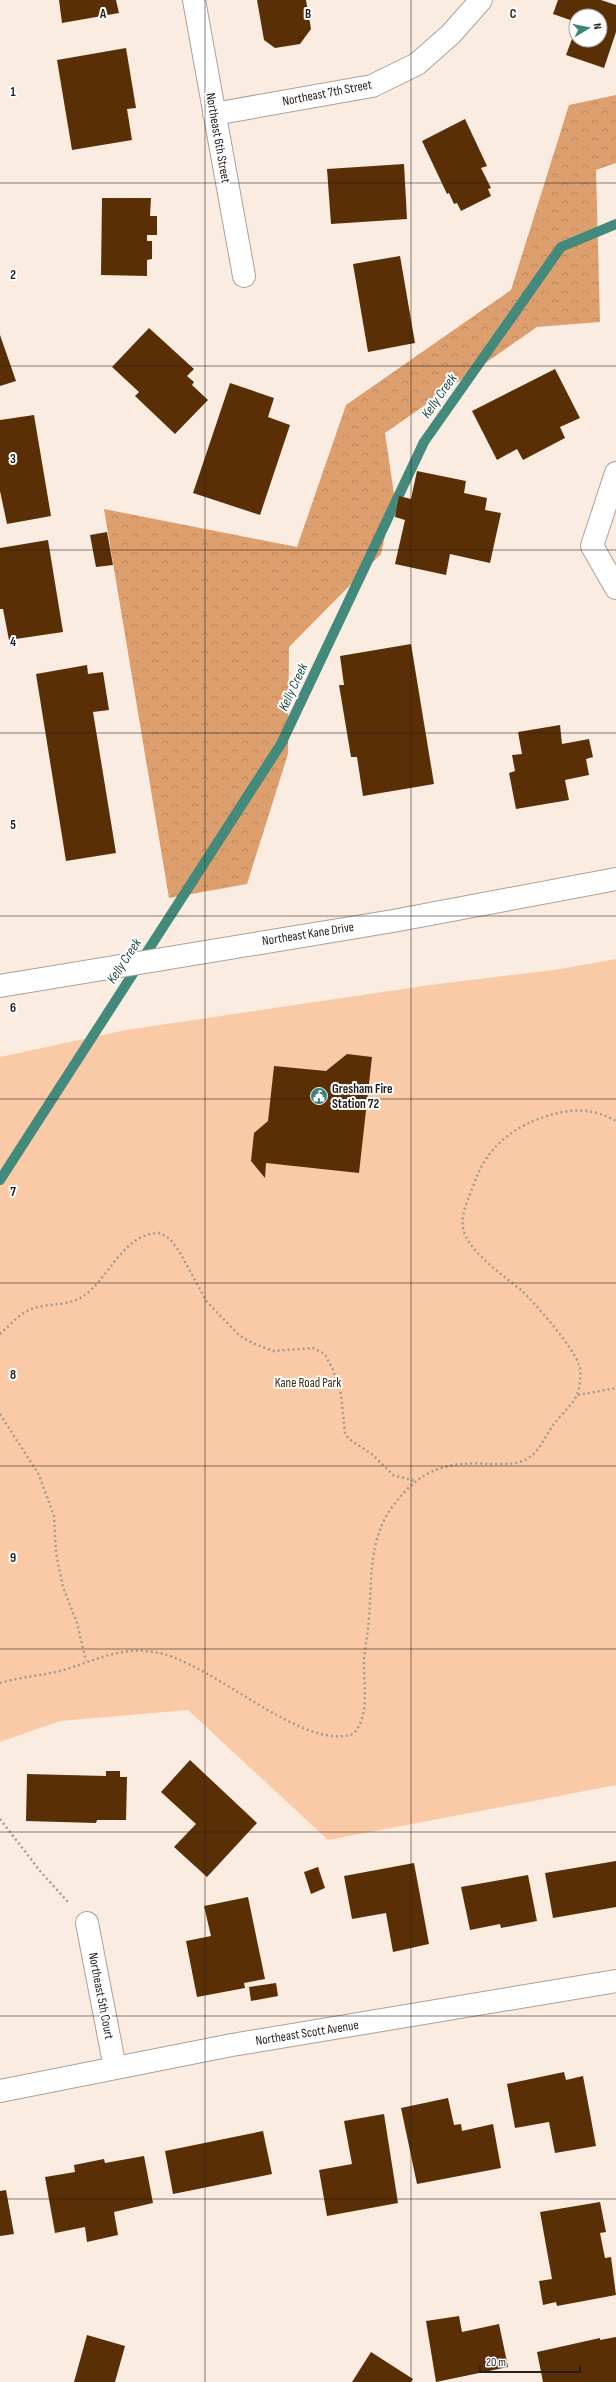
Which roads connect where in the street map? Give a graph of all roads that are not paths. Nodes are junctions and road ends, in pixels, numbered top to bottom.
1 (194, 0) edge
2 (481, 0) edge
3 (214, 114) junction
4 (244, 276) dead end
5 (616, 473) edge
6 (616, 588) edge
7 (616, 880) edge
8 (0, 986) edge
9 (87, 1923) road end
10 (616, 1981) edge
11 (115, 2068) junction
12 (0, 2092) edge

1 - 3 street, Northeast 6th Street
2 - 3 street, Northeast 7th Street
3 - 4 street, Northeast 6th Street
5 - 6 street
7 - 8 street, Northeast Kane Drive
9 - 11 street, Northeast 5th Court
10 - 11 street, Northeast Scott Avenue
11 - 12 street, Northeast Scott Avenue

